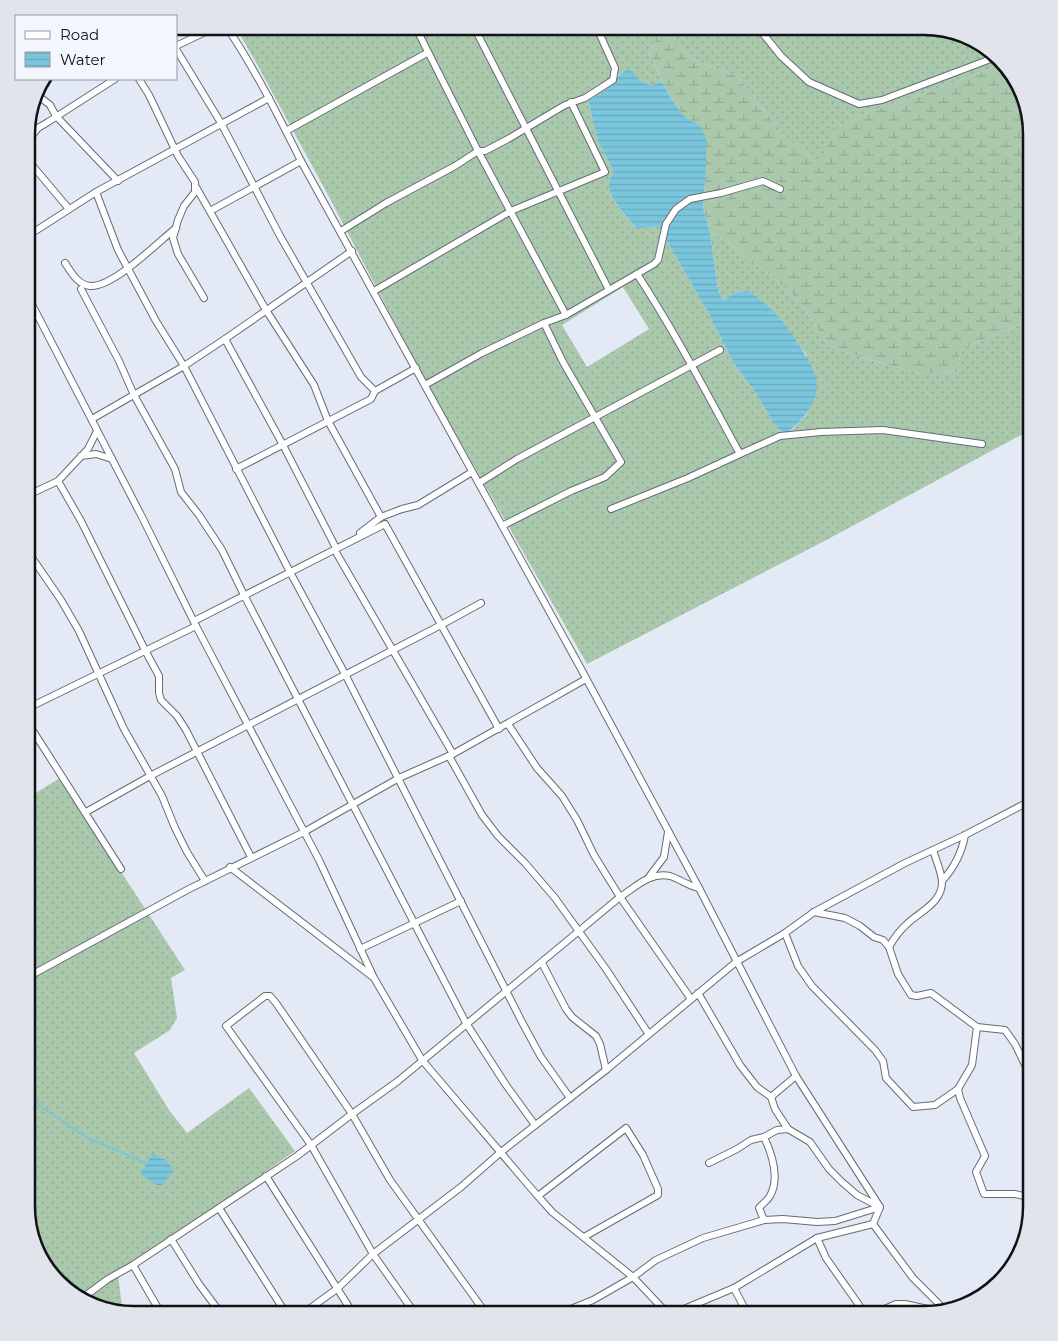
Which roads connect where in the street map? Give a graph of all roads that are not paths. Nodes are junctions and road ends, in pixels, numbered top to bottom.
1 (200, 35) edge
2 (232, 35) edge
3 (419, 35) edge
4 (478, 35) edge
5 (600, 35) edge
6 (764, 35) edge
7 (178, 46) edge
8 (178, 50) edge
9 (427, 53) junction
10 (989, 60) edge
11 (113, 80) edge
12 (139, 80) edge
13 (269, 98) junction
14 (42, 99) edge
15 (571, 102) junction
16 (56, 116) junction
17 (221, 123) junction
18 (525, 129) junction
19 (286, 131) junction
20 (35, 132) edge
21 (176, 149) junction
22 (478, 151) junction
23 (301, 161) junction
24 (35, 169) edge
25 (118, 180) junction
26 (196, 187) junction
27 (254, 187) junction
28 (780, 189) dead end
29 (558, 191) junction
30 (96, 192) junction
31 (69, 209) junction
32 (210, 211) junction
33 (511, 211) junction
34 (176, 228) junction
35 (35, 231) edge
36 (341, 231) junction
37 (352, 251) junction
38 (65, 263) dead end
39 (128, 268) junction
40 (637, 274) junction
41 (307, 282) junction
42 (81, 289) dead end
43 (609, 290) junction
44 (374, 291) junction
45 (204, 298) dead end
46 (35, 310) edge
47 (266, 310) junction
48 (566, 315) junction
49 (544, 323) junction
50 (224, 339) junction
51 (720, 350) dead end
52 (691, 365) junction
53 (184, 366) junction
54 (416, 368) junction
55 (425, 385) junction
56 (375, 391) junction
57 (134, 395) junction
58 (595, 418) junction
59 (92, 419) junction
60 (328, 421) junction
61 (98, 431) junction
62 (982, 444) dead end
63 (282, 445) junction
64 (740, 454) junction
65 (81, 456) junction
66 (112, 459) junction
67 (236, 469) junction
68 (472, 472) junction
69 (58, 481) junction
70 (479, 483) junction
71 (35, 492) edge
72 (611, 509) dead end
73 (381, 517) junction
74 (502, 526) junction
75 (337, 551) junction
76 (35, 560) edge
77 (290, 572) junction
78 (244, 595) junction
79 (481, 603) dead end
80 (195, 623) junction
81 (441, 625) junction
82 (394, 650) junction
83 (146, 652) junction
84 (99, 673) junction
85 (345, 674) junction
86 (586, 678) junction
87 (298, 698) junction
88 (35, 705) edge
89 (249, 724) junction
90 (508, 724) junction
91 (499, 729) junction
92 (35, 734) edge
93 (197, 751) junction
94 (451, 755) junction
95 (150, 776) junction
96 (399, 778) junction
97 (353, 804) junction
98 (1023, 805) edge
99 (86, 812) junction
100 (304, 832) junction
101 (668, 832) junction
102 (965, 835) junction
103 (933, 850) junction
104 (251, 857) junction
105 (230, 867) junction
106 (121, 868) dead end
107 (648, 878) junction
108 (205, 881) junction
109 (942, 881) junction
110 (699, 888) junction
111 (620, 897) junction
112 (461, 901) junction
113 (814, 912) junction
114 (414, 924) junction
115 (579, 931) junction
116 (785, 933) junction
117 (889, 947) junction
118 (360, 949) junction
119 (736, 962) junction
120 (542, 963) junction
121 (35, 973) edge
122 (374, 978) junction
123 (506, 991) junction
124 (698, 993) junction
125 (691, 999) junction
126 (466, 1023) junction
127 (977, 1027) junction
128 (648, 1033) junction
129 (422, 1060) junction
130 (1023, 1060) edge
131 (606, 1070) junction
132 (796, 1076) junction
133 (958, 1088) junction
134 (570, 1098) junction
135 (772, 1098) junction
136 (352, 1114) junction
137 (535, 1125) junction
138 (788, 1129) junction
139 (764, 1137) junction
140 (311, 1145) junction
141 (501, 1152) junction
142 (709, 1163) dead end
143 (266, 1176) junction
144 (538, 1196) junction
145 (1023, 1196) edge
146 (880, 1207) junction
147 (219, 1208) junction
148 (418, 1220) junction
149 (764, 1220) junction
150 (873, 1224) junction
151 (584, 1237) junction
152 (817, 1238) junction
153 (171, 1239) junction
154 (373, 1254) junction
155 (133, 1265) junction
156 (632, 1277) junction
157 (338, 1288) junction
158 (734, 1288) junction
159 (87, 1294) edge
160 (940, 1305) edge
161 (157, 1306) edge
162 (215, 1306) edge
163 (281, 1306) edge
164 (313, 1306) edge
165 (349, 1306) edge
166 (410, 1306) edge
167 (480, 1306) edge
168 (578, 1306) edge
169 (659, 1306) edge
170 (690, 1306) edge
171 (743, 1306) edge
172 (860, 1306) edge
173 (891, 1306) edge
174 (914, 1306) edge

1 - 7 street
2 - 13 street
3 - 9 street
4 - 18 street
5 - 15 street
6 - 10 street
8 - 17 street
9 - 19 street
9 - 22 street
11 - 16 street
12 - 21 street
13 - 17 street
13 - 19 street
14 - 16 street
15 - 18 street
15 - 29 street
16 - 20 street
16 - 25 street
17 - 21 street
17 - 27 street
18 - 22 street
18 - 29 street
19 - 23 street
21 - 25 street
21 - 26 street
22 - 33 street
22 - 36 street
23 - 27 street
23 - 36 street
24 - 31 street
25 - 30 street
26 - 32 street
26 - 34 street
27 - 32 street
27 - 41 street
28 - 40 street
29 - 33 street
29 - 43 street
30 - 31 street
30 - 39 street
31 - 35 street
32 - 47 street
33 - 44 street
33 - 48 street
34 - 39 street
34 - 45 street
36 - 37 street
37 - 41 street
37 - 44 street
38 - 39 street
39 - 53 street
40 - 43 street
40 - 52 street
41 - 47 street
41 - 56 street
42 - 57 street
43 - 48 street
44 - 54 street
46 - 59 street
47 - 50 street
47 - 60 street
48 - 49 street
49 - 55 street
49 - 58 street
50 - 53 street
50 - 63 street
51 - 52 street
52 - 58 street
52 - 64 street
53 - 57 street
53 - 67 street
54 - 55 street
54 - 56 street
55 - 68 street
56 - 60 street
57 - 59 street
57 - 78 street
58 - 70 street
58 - 74 street
59 - 61 street
60 - 63 street
60 - 73 street
61 - 65 street
61 - 66 street
62 - 64 street
63 - 67 street
63 - 75 street
64 - 72 street
65 - 66 street
65 - 69 street
66 - 80 street
67 - 77 street
68 - 70 street
68 - 73 street
69 - 71 street
69 - 83 street
70 - 74 street
73 - 75 street
74 - 86 street
75 - 77 street
75 - 82 street
76 - 84 street
77 - 78 street
77 - 81 street
77 - 85 street
78 - 80 street
78 - 87 street
79 - 81 street
80 - 83 street
80 - 89 street
81 - 82 street
81 - 91 street
82 - 85 street
82 - 94 street
83 - 84 street
83 - 93 street
84 - 88 street
84 - 95 street
85 - 87 street
85 - 96 street
86 - 90 street
86 - 101 street
87 - 89 street
87 - 97 street
89 - 93 street
89 - 100 street
90 - 91 street
90 - 111 street
91 - 94 street
92 - 99 street
93 - 95 street
93 - 104 street
94 - 96 street
94 - 115 street
95 - 99 street
95 - 108 street
96 - 97 street
96 - 112 street
97 - 100 street
97 - 114 street
98 - 102 street
99 - 106 street
100 - 104 street
100 - 118 street
101 - 107 street
101 - 110 street
102 - 103 street
102 - 109 street
103 - 109 street
103 - 113 street
104 - 105 street
105 - 108 street
105 - 122 street
107 - 110 street
107 - 111 street
108 - 121 street
109 - 117 street
110 - 119 street
111 - 115 street
111 - 125 street
112 - 114 street
112 - 123 street
113 - 116 street
113 - 117 street
114 - 118 street
114 - 126 street
115 - 120 street
115 - 128 street
116 - 119 street
116 - 133 street
117 - 127 street
118 - 122 street
119 - 124 street
119 - 132 street
120 - 123 street
120 - 131 street
122 - 129 street
123 - 126 street
123 - 134 street
124 - 125 street
124 - 135 street
125 - 128 street
126 - 129 street
126 - 137 street
127 - 130 street
127 - 133 street
128 - 131 street
129 - 136 street
129 - 141 street
131 - 134 street
132 - 135 street
132 - 146 street
133 - 145 street
134 - 137 street
135 - 138 street
136 - 140 street
136 - 140 street
136 - 148 street
137 - 141 street
138 - 139 street
138 - 146 street
139 - 142 street
139 - 149 street
140 - 143 street
140 - 154 street
141 - 144 street
141 - 148 street
143 - 147 street
143 - 157 street
144 - 151 street
144 - 151 street
146 - 149 street
146 - 150 street
147 - 153 street
147 - 163 street
148 - 154 street
148 - 167 street
149 - 156 street
150 - 152 street
150 - 160 street
151 - 156 street
152 - 158 street
152 - 172 street
153 - 155 street
153 - 162 street
154 - 157 street
154 - 166 street
155 - 159 street
155 - 161 street
156 - 168 street
156 - 169 street
157 - 164 street
157 - 165 street
158 - 170 street
158 - 171 street
173 - 174 street

